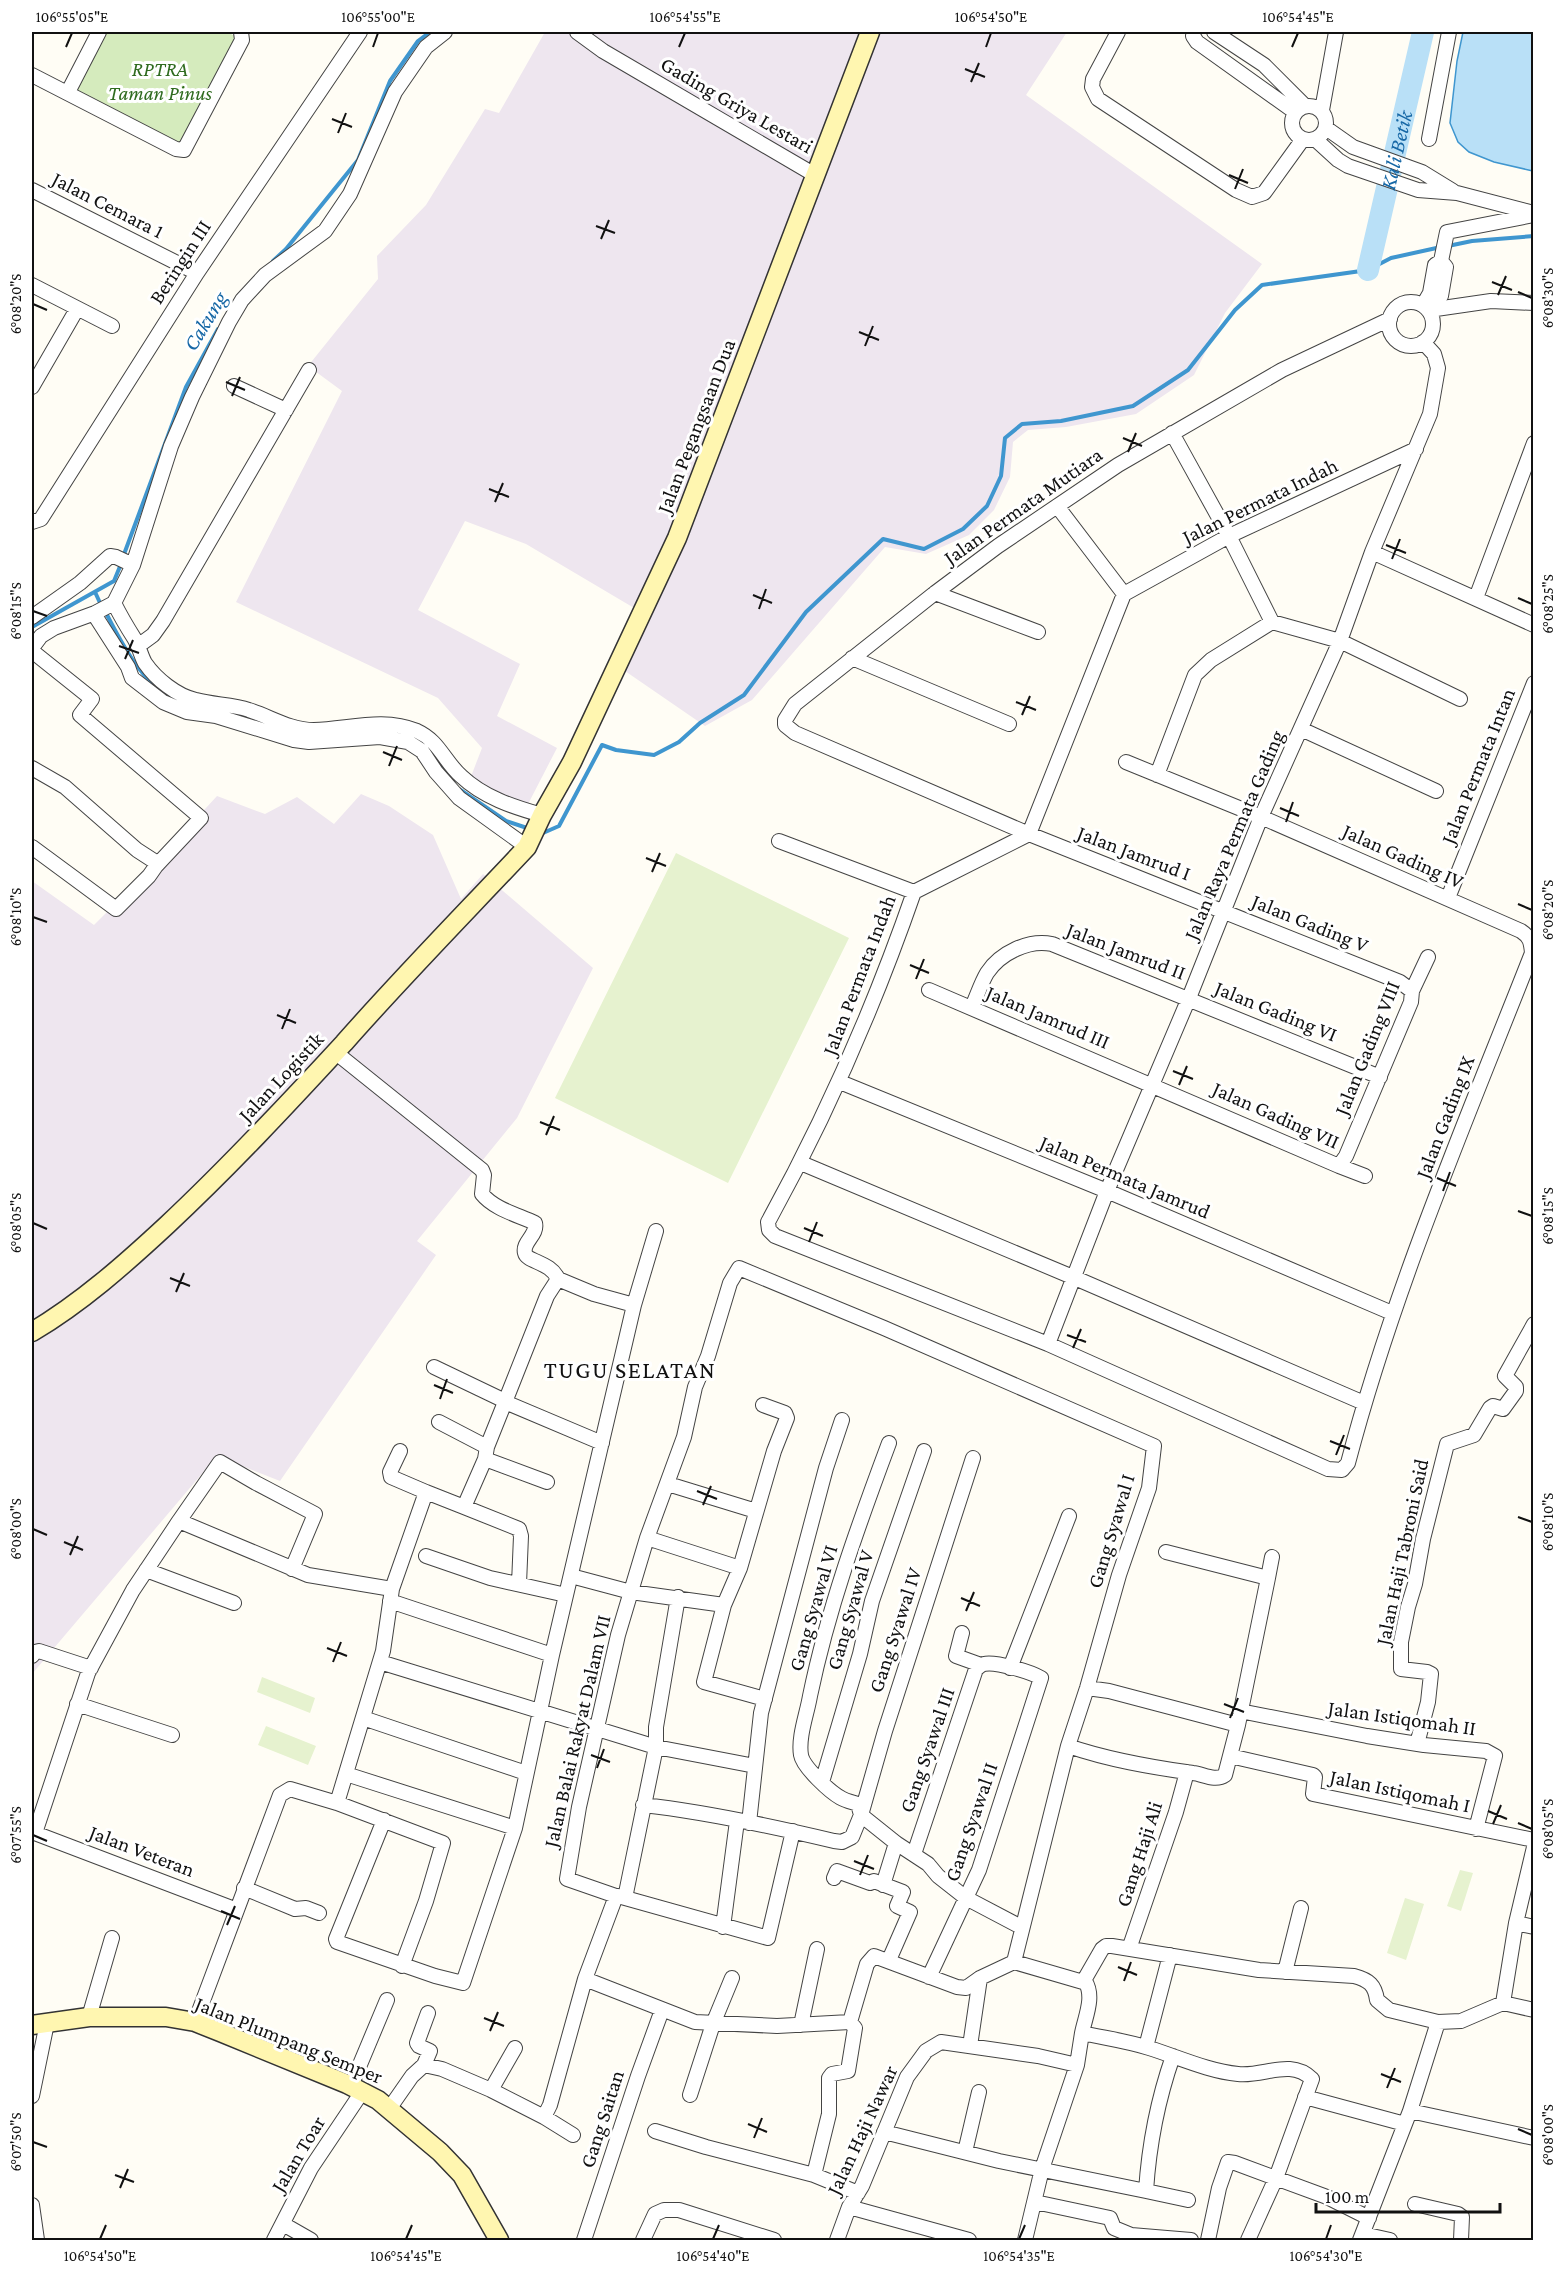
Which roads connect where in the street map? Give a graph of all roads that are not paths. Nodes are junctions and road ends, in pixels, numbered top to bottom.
1 (97, 32) edge
2 (360, 32) edge
3 (445, 32) edge
4 (577, 32) edge
5 (870, 32) edge
6 (1118, 32) edge
7 (1194, 32) edge
8 (1214, 32) edge
9 (1336, 32) edge
10 (1449, 32) edge
11 (241, 36) edge
12 (32, 75) edge
13 (68, 92) junction
14 (1300, 109) junction
15 (1322, 110) junction
16 (1326, 128) junction
17 (1309, 139) junction
18 (1429, 140) dead end
19 (1372, 154) junction
20 (1366, 172) junction
21 (815, 175) junction
22 (32, 189) edge
23 (1457, 193) junction
24 (1533, 214) edge
25 (198, 273) junction
26 (32, 285) edge
27 (1533, 303) edge
28 (1426, 308) junction
29 (77, 309) junction
30 (1390, 319) junction
31 (112, 326) dead end
32 (1423, 342) junction
33 (37, 368) edge
34 (309, 370) dead end
35 (234, 386) dead end
36 (32, 387) edge
37 (286, 410) junction
38 (1172, 433) junction
39 (1533, 442) edge
40 (1416, 449) junction
41 (1057, 506) junction
42 (36, 521) edge
43 (1229, 536) junction
44 (1372, 552) junction
45 (132, 565) junction
46 (934, 593) junction
47 (1124, 594) junction
48 (1476, 598) junction
49 (113, 604) junction
50 (94, 613) junction
51 (32, 617) edge
52 (1272, 622) junction
53 (1533, 625) edge
54 (1038, 632) dead end
55 (1340, 640) junction
56 (138, 646) junction
57 (32, 649) edge
58 (852, 658) junction
59 (1533, 683) edge
60 (1460, 699) dead end
61 (1009, 724) dead end
62 (1301, 729) junction
63 (795, 733) joint
64 (1126, 762) dead end
65 (32, 768) edge
66 (1157, 775) junction
67 (1436, 791) dead end
68 (1261, 816) junction
69 (534, 832) junction
70 (1029, 834) junction
71 (779, 841) dead end
72 (32, 847) edge
73 (156, 866) junction
74 (914, 892) junction
75 (1448, 898) junction
76 (1224, 911) junction
77 (1528, 936) joint
78 (1428, 957) dead end
79 (928, 990) dead end
80 (1412, 991) junction
81 (1189, 998) junction
82 (972, 1007) junction
83 (335, 1052) junction
84 (1380, 1077) junction
85 (840, 1082) junction
86 (1151, 1084) junction
87 (1343, 1161) junction
88 (801, 1163) junction
89 (1365, 1176) dead end
90 (1107, 1191) junction
91 (656, 1230) dead end
92 (736, 1269) joint
93 (1075, 1278) junction
94 (558, 1279) junction
95 (633, 1305) junction
96 (1392, 1313) junction
97 (1533, 1324) edge
98 (32, 1332) edge
99 (1048, 1344) junction
100 (434, 1367) dead end
101 (505, 1401) junction
102 (1364, 1403) junction
103 (763, 1405) dead end
104 (842, 1420) dead end
105 (439, 1422) dead end
106 (602, 1443) junction
107 (889, 1443) dead end
108 (400, 1451) dead end
109 (924, 1451) dead end
110 (486, 1453) junction
111 (973, 1458) dead end
112 (547, 1482) dead end
113 (668, 1484) junction
114 (426, 1492) junction
115 (464, 1507) junction
116 (756, 1511) junction
117 (1069, 1516) dead end
118 (184, 1524) junction
119 (647, 1538) junction
120 (1166, 1552) dead end
121 (426, 1556) dead end
122 (1272, 1557) dead end
123 (740, 1568) junction
124 (292, 1569) junction
125 (146, 1570) junction
126 (571, 1576) junction
127 (1268, 1578) junction
128 (519, 1584) junction
129 (631, 1592) junction
130 (391, 1595) junction
131 (566, 1595) junction
132 (678, 1597) junction
133 (234, 1603) dead end
134 (724, 1605) junction
135 (962, 1633) dead end
136 (552, 1655) junction
137 (32, 1656) edge
138 (380, 1662) junction
139 (983, 1664) junction
140 (91, 1668) junction
141 (1010, 1668) junction
142 (1087, 1688) junction
143 (765, 1699) junction
144 (77, 1704) junction
145 (541, 1712) junction
146 (363, 1718) junction
147 (1239, 1718) junction
148 (597, 1729) junction
149 (172, 1735) dead end
150 (1417, 1744) junction
151 (1068, 1746) junction
152 (656, 1747) junction
153 (1230, 1756) junction
154 (755, 1766) junction
155 (1187, 1772) junction
156 (526, 1773) junction
157 (346, 1774) junction
158 (822, 1782) junction
159 (337, 1803) junction
160 (643, 1805) junction
161 (861, 1815) junction
162 (384, 1820) junction
163 (743, 1822) junction
164 (516, 1828) junction
165 (1476, 1829) junction
166 (793, 1831) junction
167 (33, 1832) edge
168 (1533, 1840) edge
169 (896, 1843) junction
170 (1533, 1847) edge
171 (914, 1854) junction
172 (834, 1878) dead end
173 (1530, 1881) edge
174 (884, 1885) junction
175 (244, 1888) junction
176 (620, 1897) junction
177 (966, 1898) junction
178 (1301, 1908) dead end
179 (237, 1910) junction
180 (319, 1912) dead end
181 (1516, 1923) junction
182 (723, 1927) junction
183 (1021, 1927) junction
184 (1533, 1927) edge
185 (112, 1938) dead end
186 (817, 1949) dead end
187 (1129, 1949) junction
188 (1170, 1955) junction
189 (889, 1960) junction
190 (1014, 1962) junction
191 (402, 1966) junction
192 (1285, 1972) junction
193 (929, 1977) junction
194 (732, 1978) dead end
195 (980, 1978) junction
196 (585, 1979) junction
197 (1085, 1982) junction
198 (387, 2000) dead end
199 (1503, 2003) junction
200 (662, 2010) junction
201 (1533, 2010) edge
202 (428, 2013) dead end
203 (89, 2017) junction
204 (195, 2022) junction
205 (850, 2022) junction
206 (1438, 2022) junction
207 (39, 2024) edge
208 (713, 2024) junction
209 (801, 2025) junction
210 (1082, 2033) junction
211 (970, 2046) junction
212 (1146, 2047) junction
213 (514, 2048) dead end
214 (1173, 2056) junction
215 (1077, 2064) junction
216 (424, 2065) junction
217 (356, 2089) junction
218 (491, 2090) junction
219 (979, 2091) dead end
220 (32, 2096) edge
221 (690, 2096) dead end
222 (1305, 2097) junction
223 (389, 2109) junction
224 (544, 2117) junction
225 (1407, 2118) junction
226 (655, 2131) dead end
227 (884, 2132) junction
228 (573, 2135) dead end
229 (1533, 2138) edge
230 (965, 2152) junction
231 (1042, 2169) junction
232 (814, 2175) junction
233 (1276, 2178) junction
234 (1146, 2190) junction
235 (858, 2193) junction
236 (1188, 2200) dead end
237 (1035, 2202) junction
238 (1415, 2204) dead end
239 (32, 2205) edge
240 (849, 2207) junction
241 (1369, 2217) junction
242 (283, 2224) junction
243 (1361, 2237) edge
244 (1131, 2238) edge
245 (37, 2241) edge
246 (274, 2241) edge
247 (311, 2241) edge
248 (500, 2241) edge
249 (584, 2241) edge
250 (643, 2241) edge
251 (774, 2241) edge
252 (837, 2241) edge
253 (969, 2241) edge
254 (1025, 2241) edge
255 (1191, 2241) edge
256 (1208, 2241) edge
257 (1248, 2241) edge
258 (1390, 2241) edge
259 (1461, 2241) edge

1 - 13 street
2 - 25 street, Beringin III
3 - 45 street
4 - 21 street, Gading Griya Lestari
5 - 21 main road, Jalan Pegangsaan Dua
6 - 17 street
7 - 14 street
8 - 14 street
9 - 15 street
10 - 18 street
11 - 13 street
12 - 13 street
14 - 15 street
14 - 17 street
15 - 16 street
16 - 17 street
16 - 19 street
17 - 20 street
19 - 20 street
19 - 23 street
20 - 23 street
21 - 69 main road, Jalan Pegangsaan Dua
22 - 25 street, Jalan Cemara 1
23 - 24 street
24 - 28 street
25 - 42 street, Beringin III
26 - 29 street
27 - 28 street
28 - 30 street
28 - 32 street
29 - 31 street
29 - 33 street
30 - 32 street
30 - 38 street, Jalan Permata Mutiara
32 - 40 street, Jalan Raya Permata Gading
33 - 36 street
34 - 37 street
35 - 37 street
37 - 56 street
38 - 41 street, Jalan Permata Mutiara
38 - 43 street
39 - 48 street
40 - 43 street, Jalan Permata Indah
40 - 44 street, Jalan Raya Permata Gading
41 - 46 street, Jalan Permata Mutiara
41 - 47 street
43 - 47 street, Jalan Permata Indah
43 - 52 street
44 - 48 street
44 - 55 street, Jalan Raya Permata Gading
45 - 49 street
45 - 51 street
46 - 54 street
46 - 58 street, Jalan Permata Mutiara
47 - 70 street
48 - 53 street
49 - 50 street
49 - 56 street
50 - 57 street
50 - 69 street
52 - 55 street
52 - 66 street
55 - 60 street
55 - 62 street, Jalan Raya Permata Gading
56 - 69 street
57 - 73 street
58 - 61 street
58 - 63 street, Jalan Permata Mutiara
59 - 75 street, Jalan Permata Intan
62 - 67 street
62 - 68 street, Jalan Raya Permata Gading
63 - 70 street, Jalan Jamrud I
64 - 66 street, Jalan Gading IV
65 - 73 street
66 - 68 street, Jalan Gading IV
68 - 75 street, Jalan Gading IV
68 - 76 street, Jalan Raya Permata Gading
69 - 83 main road, Jalan Logistik
70 - 74 street, Jalan Permata Indah
70 - 76 street, Jalan Jamrud I
71 - 74 street
72 - 73 street
74 - 85 street, Jalan Permata Indah
75 - 77 street, Jalan Gading IV
76 - 80 street, Jalan Gading V
76 - 81 street, Jalan Raya Permata Gading
77 - 96 street, Jalan Gading IX
78 - 80 street, Jalan Gading VIII
79 - 82 street, Jalan Jamrud III
80 - 84 street, Jalan Gading VIII
81 - 82 street, Jalan Jamrud II
81 - 84 street, Jalan Gading VI
81 - 86 street, Jalan Raya Permata Gading
82 - 86 street, Jalan Jamrud III
83 - 94 street
83 - 98 main road, Jalan Logistik
84 - 87 street, Jalan Gading VIII
85 - 88 street, Jalan Permata Indah
85 - 90 street, Jalan Permata Jamrud
86 - 87 street, Jalan Gading VII
86 - 90 street, Jalan Raya Permata Gading
87 - 89 street, Jalan Gading VII
88 - 93 street
88 - 99 street
90 - 93 street, Jalan Raya Permata Gading
90 - 96 street, Jalan Permata Jamrud
91 - 95 street
92 - 113 street, Jalan Balai Rakyat Dalam VII
92 - 142 street, Gang Syawal I
93 - 99 street, Jalan Raya Permata Gading
93 - 102 street
94 - 95 street
94 - 101 street
95 - 106 street
96 - 102 street, Jalan Gading IX
97 - 150 street, Jalan Haji Tabroni Said
99 - 102 street, Jalan Gading IX
100 - 101 street
101 - 106 street
101 - 110 street
103 - 116 street
104 - 143 street
105 - 110 street
106 - 126 street
107 - 158 street, Gang Syawal VI
108 - 114 street
109 - 158 street, Gang Syawal V
110 - 112 street
110 - 115 street
111 - 161 street, Gang Syawal IV
113 - 116 street
113 - 119 street, Jalan Balai Rakyat Dalam VII
114 - 115 street
114 - 130 street
115 - 128 street
116 - 123 street
117 - 141 street
118 - 124 street
118 - 124 street
118 - 125 street
119 - 123 street
119 - 129 street, Jalan Balai Rakyat Dalam VII
120 - 127 street
121 - 128 street
122 - 127 street
123 - 134 street
124 - 130 street
125 - 133 street
125 - 140 street
126 - 129 street
126 - 131 street
127 - 147 street
128 - 131 street
129 - 132 street, Jalan Balai Rakyat Dalam VII
129 - 148 street, Jalan Balai Rakyat Dalam VII
130 - 136 street
130 - 138 street
131 - 136 street
132 - 134 street, Jalan Balai Rakyat Dalam VII
132 - 152 street
134 - 143 street
135 - 139 street
136 - 145 street
137 - 140 street
138 - 145 street
138 - 146 street
139 - 141 street
139 - 171 street, Gang Syawal III
140 - 144 street
141 - 177 street, Gang Syawal II
142 - 147 street, Jalan Istiqomah II
142 - 151 street, Gang Syawal I
143 - 154 street
144 - 149 street
144 - 167 street
145 - 148 street
145 - 156 street
146 - 156 street
146 - 157 street
147 - 150 street, Jalan Istiqomah II
147 - 153 street
148 - 152 street
148 - 176 street, Jalan Balai Rakyat Dalam VII
150 - 165 street, Jalan Istiqomah II
151 - 155 street
151 - 183 street, Gang Syawal I
152 - 154 street
152 - 160 street
153 - 155 street
153 - 165 street, Jalan Istiqomah I
154 - 163 street
155 - 187 street, Gang Haji Ali
156 - 164 street
157 - 159 street
157 - 164 street
158 - 161 street, Gang Syawal VI
159 - 162 street
159 - 175 street
160 - 163 street, Gang Syawal IV
160 - 176 street
161 - 166 street, Gang Syawal IV
161 - 169 street, Gang Syawal VI
162 - 191 street
162 - 191 street
163 - 166 street, Gang Syawal IV
163 - 182 street
164 - 191 street
165 - 168 street, Jalan Istiqomah I
166 - 182 street
167 - 179 street, Jalan Veteran
169 - 171 street, Gang Syawal VI
169 - 174 street
170 - 173 street
171 - 177 street, Gang Syawal VI
172 - 174 street
173 - 181 street
174 - 189 street
175 - 179 street
175 - 180 street
176 - 182 street
176 - 196 street
177 - 183 street, Gang Syawal VI
177 - 193 street, Gang Syawal II
178 - 192 street
179 - 204 street
181 - 184 street
181 - 199 street
183 - 190 street, Gang Syawal I
185 - 203 street
186 - 209 street
187 - 188 street
187 - 197 street
188 - 192 street
188 - 212 street
189 - 193 street
189 - 205 street
190 - 195 street
190 - 197 street
192 - 206 street
193 - 195 street
194 - 208 street
195 - 211 street
196 - 200 street
196 - 224 street
197 - 210 street
198 - 217 street, Jalan Toar
199 - 201 street
199 - 206 street
200 - 208 street
200 - 249 street, Gang Saitan
202 - 216 street
203 - 204 main road, Jalan Plumpang Semper
203 - 207 main road, Jalan Plumpang Semper
204 - 217 main road, Jalan Plumpang Semper
205 - 209 street
205 - 232 street
206 - 225 street
207 - 220 street
208 - 209 street
208 - 221 street
210 - 212 street
210 - 215 street
211 - 215 street, Jalan Haji Nawar
211 - 227 street, Jalan Haji Nawar
212 - 214 street
213 - 218 street
214 - 222 street
214 - 234 street
215 - 231 street
216 - 218 street
216 - 223 street
217 - 223 main road, Jalan Plumpang Semper
217 - 242 street, Jalan Toar
218 - 224 street
219 - 230 street
222 - 225 street
222 - 233 street
223 - 248 main road, Jalan Plumpang Semper
224 - 228 street
225 - 229 street
225 - 241 street
226 - 232 street
227 - 230 street
227 - 235 street, Jalan Haji Nawar
230 - 231 street
231 - 234 street
231 - 237 street
232 - 235 street
233 - 241 street
233 - 256 street
233 - 257 street
234 - 236 street
235 - 240 street, Jalan Haji Nawar
237 - 244 street
237 - 254 street
238 - 259 street
239 - 245 street
240 - 252 street, Jalan Haji Nawar
240 - 253 street
241 - 243 street
242 - 246 street, Jalan Toar
242 - 247 street
243 - 258 street
244 - 255 street
250 - 251 street

